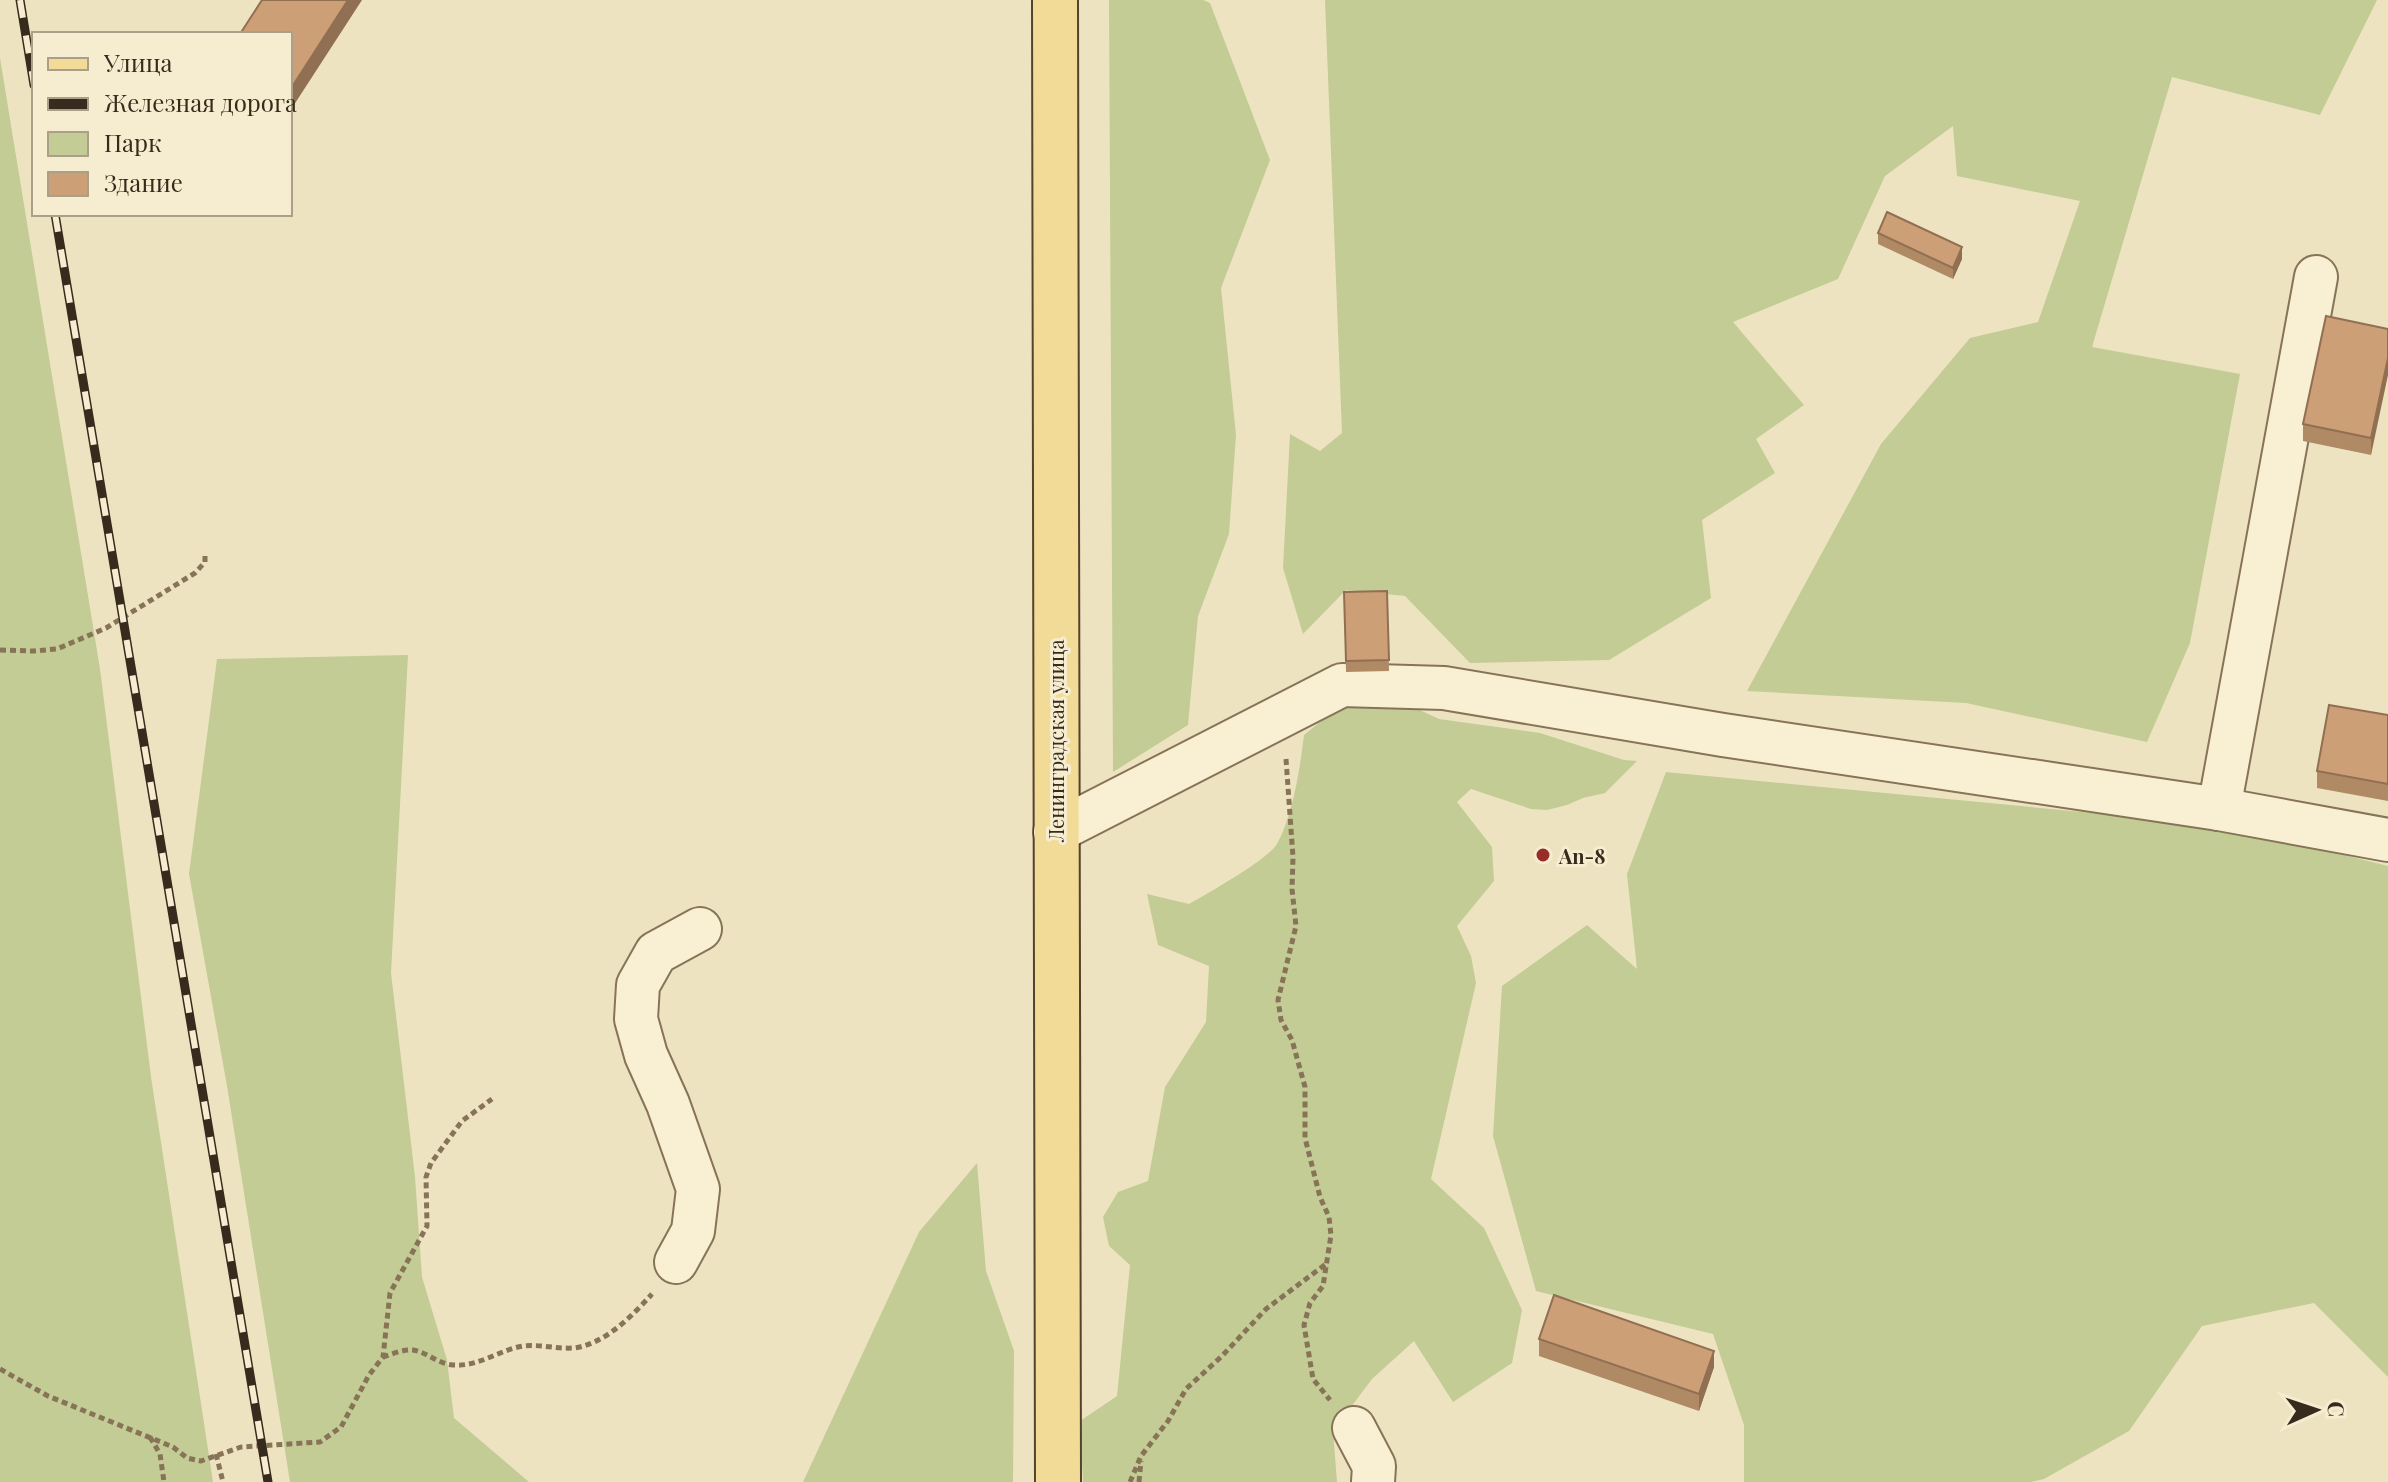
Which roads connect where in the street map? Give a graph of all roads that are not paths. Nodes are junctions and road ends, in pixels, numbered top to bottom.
1 (1055, 0) edge
2 (2316, 277) dead end
3 (2219, 809) junction
4 (1055, 832) junction
5 (2388, 840) edge
6 (700, 929) dead end
7 (676, 1262) road end
8 (1354, 1428) road end
9 (1058, 1482) edge
10 (1373, 1482) edge

1 - 4 main road, Ленинградская улица
2 - 3 street
3 - 4 street
3 - 5 street
4 - 9 main road, Ленинградская улица
6 - 7 street
8 - 10 street

